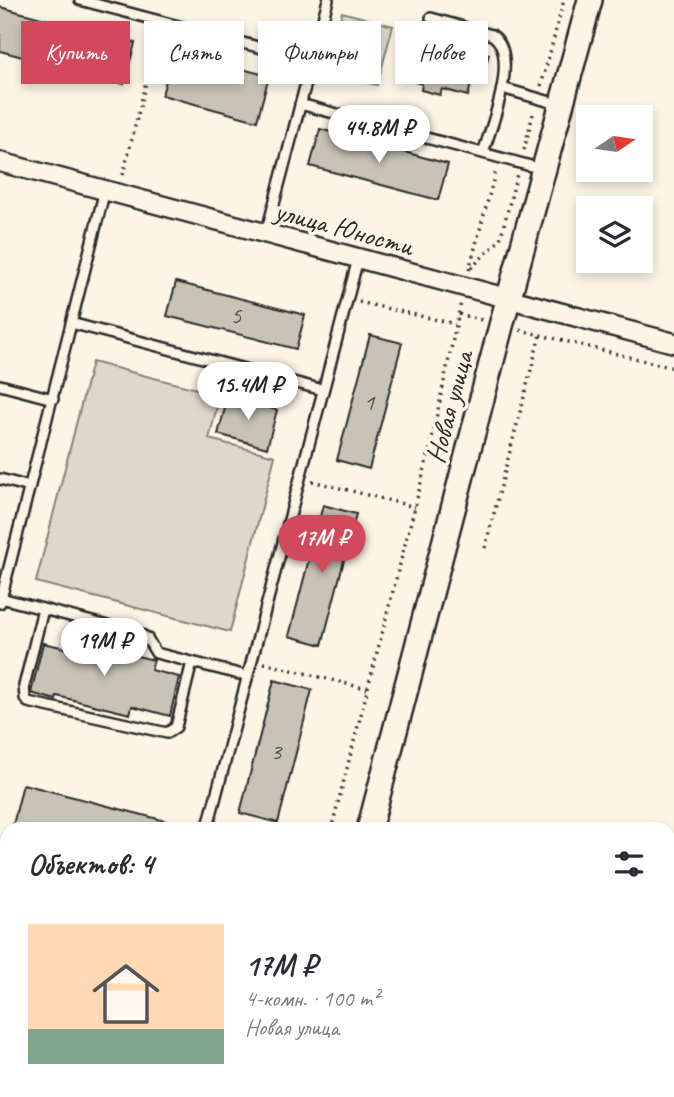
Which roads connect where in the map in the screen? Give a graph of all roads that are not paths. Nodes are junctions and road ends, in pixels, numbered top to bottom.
1 (80, 0) edge
2 (328, 0) edge
3 (590, 0) edge
4 (431, 18) dead end
5 (322, 21) edge
6 (258, 47) edge
7 (305, 84) edge
8 (502, 88) junction
9 (300, 104) junction
10 (562, 105) junction
11 (483, 153) junction
12 (0, 162) edge
13 (544, 169) junction
14 (105, 190) junction
15 (266, 234) junction
16 (358, 259) junction
17 (508, 299) junction
18 (71, 323) junction
19 (674, 342) edge
20 (0, 385) edge
21 (323, 390) junction
22 (53, 399) junction
23 (0, 478) edge
24 (30, 487) junction
25 (1, 601) edge
26 (43, 609) junction
27 (192, 662) junction
28 (247, 676) junction
29 (209, 822) edge
30 (371, 822) edge

1 - 6 lane
2 - 5 lane
3 - 10 street, Новая улица
4 - 8 lane
7 - 9 lane
8 - 10 lane
8 - 11 lane
9 - 11 lane
9 - 15 lane
10 - 13 street, Новая улица
11 - 13 lane
12 - 14 street, улица Юности
13 - 17 street, Новая улица
14 - 15 street, улица Юности
14 - 18 lane
15 - 16 street, улица Юности
16 - 17 street, улица Юности
16 - 21 lane
17 - 19 street, улица Юности
17 - 30 street, Новая улица
18 - 21 lane
18 - 22 lane
20 - 22 lane
21 - 28 lane
22 - 24 lane
23 - 24 lane
24 - 25 lane
25 - 26 lane
26 - 27 lane
26 - 27 lane
27 - 28 lane
28 - 29 lane

